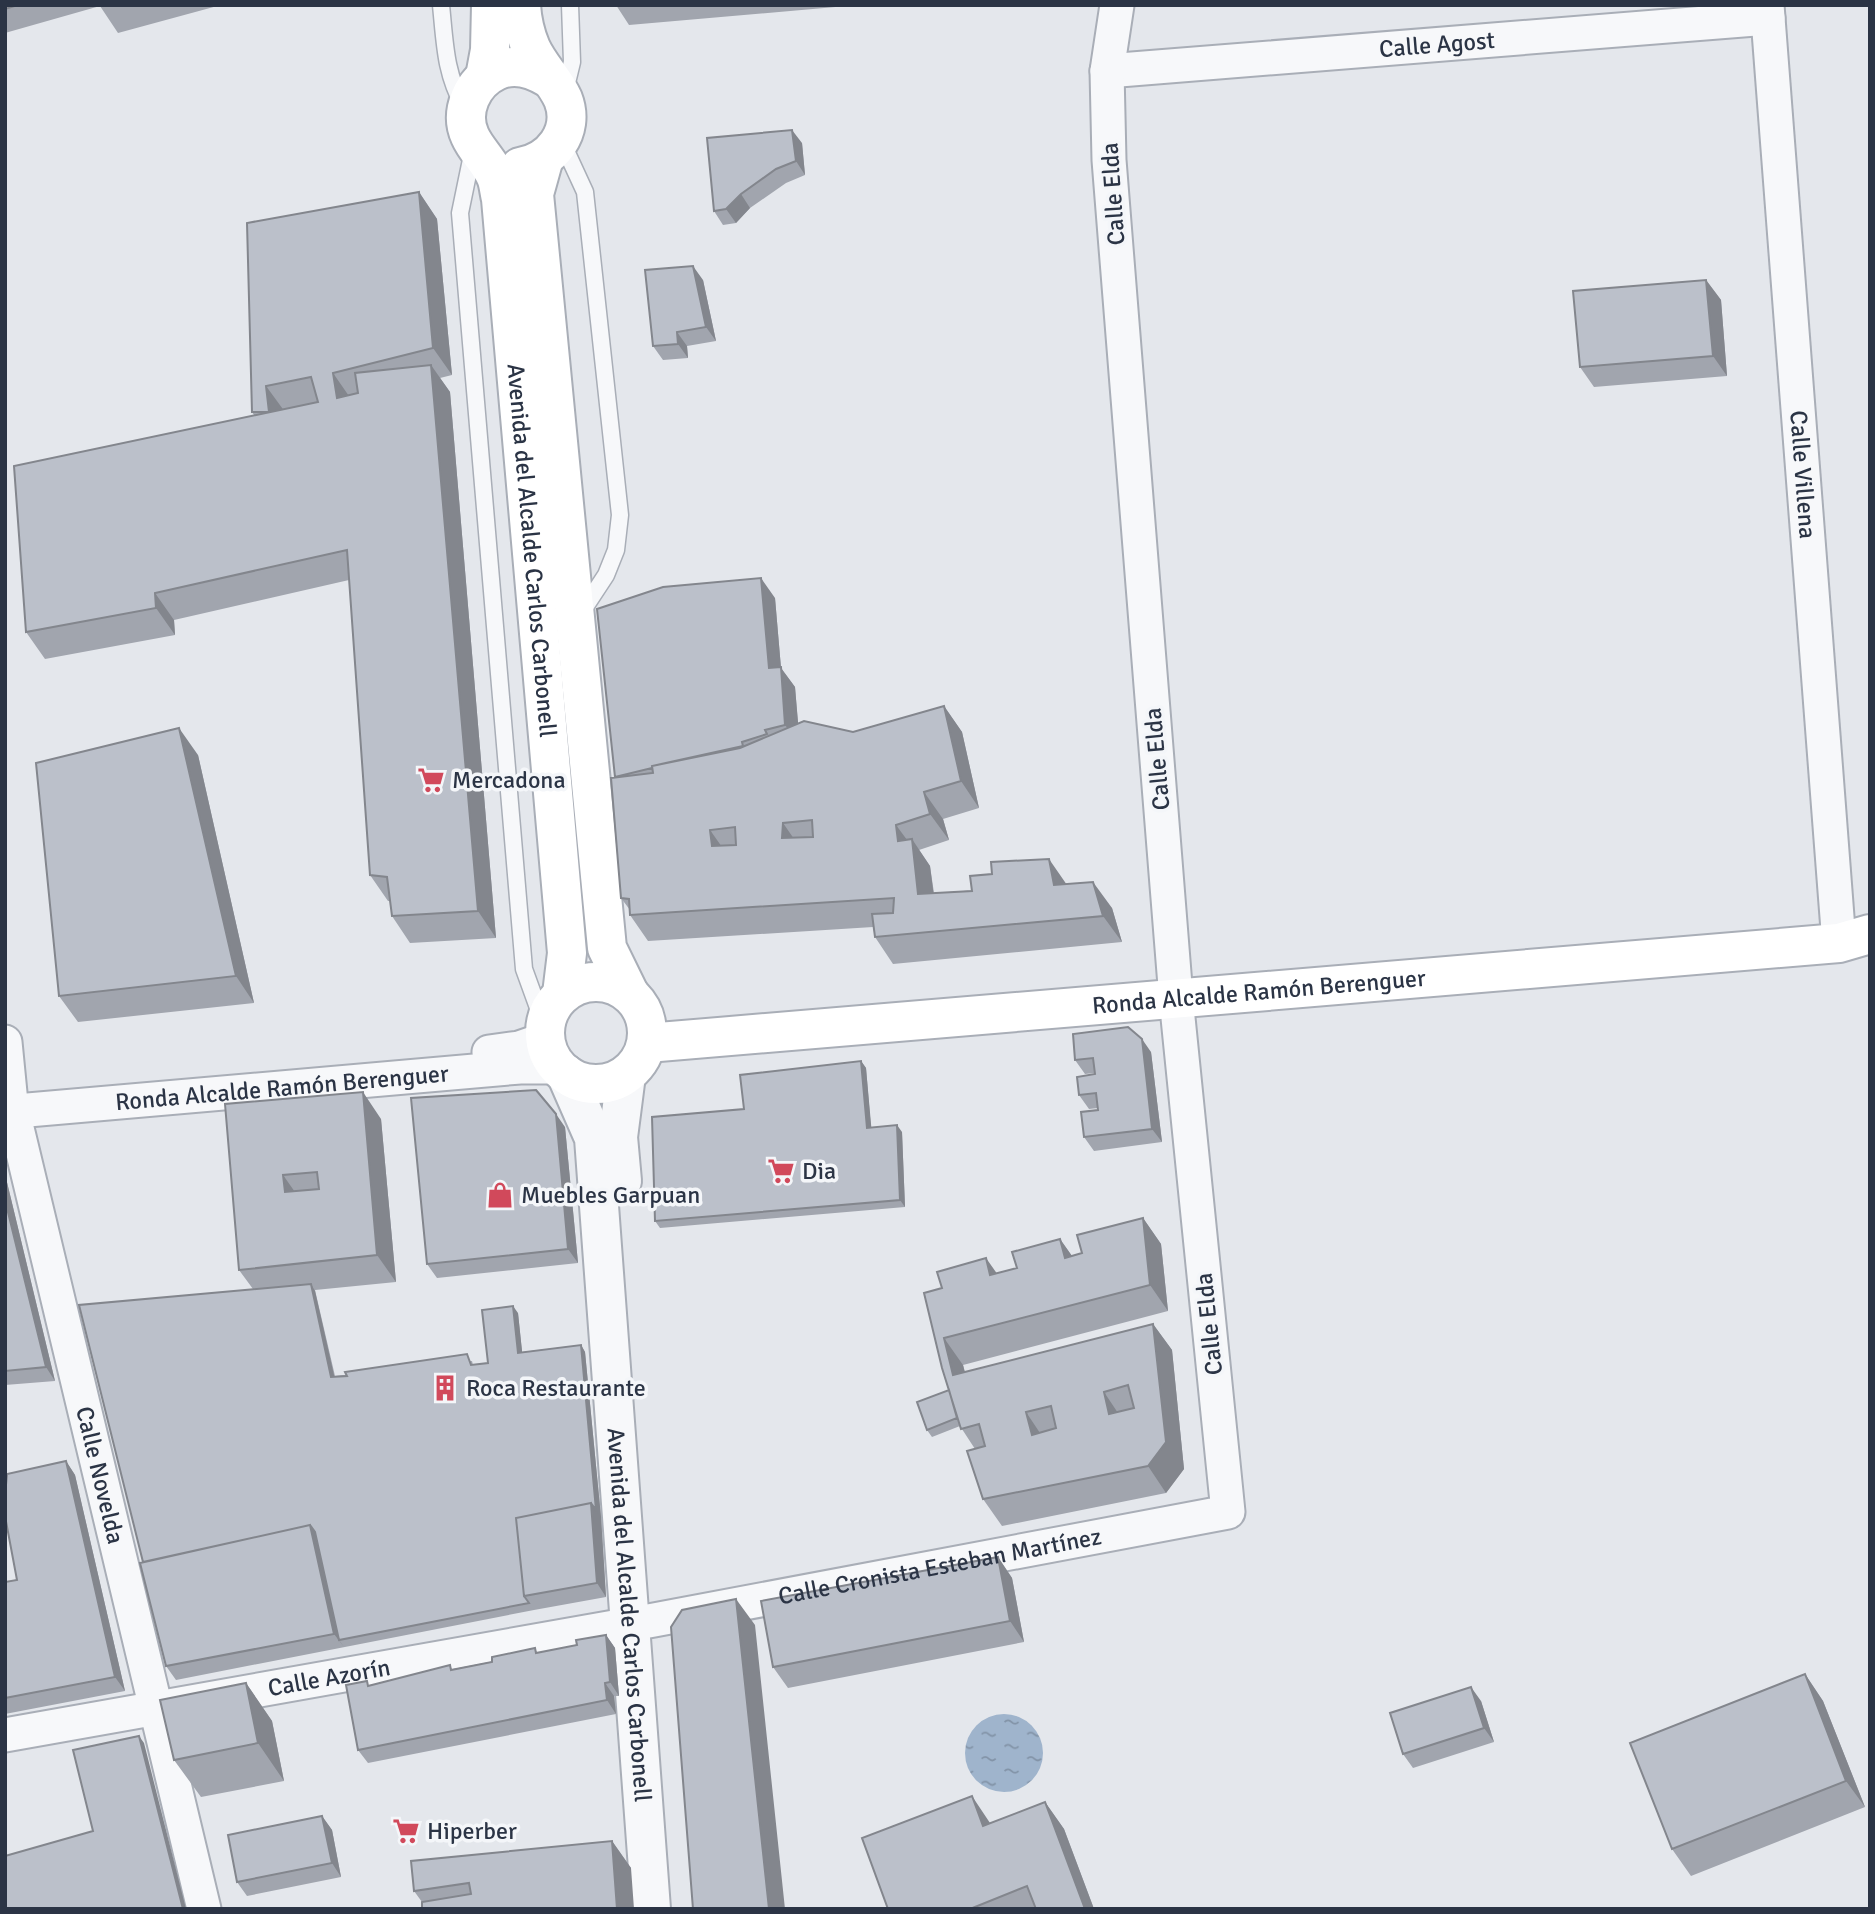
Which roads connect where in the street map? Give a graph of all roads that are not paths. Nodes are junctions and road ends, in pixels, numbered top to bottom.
1 (441, 5) edge
2 (491, 5) edge
3 (521, 5) edge
4 (570, 5) edge
5 (1117, 5) edge
6 (1768, 11) edge
7 (1107, 71) junction
8 (485, 77) junction
9 (555, 89) junction
10 (474, 137) junction
11 (553, 148) junction
12 (576, 629) junction
13 (1854, 938) edge
14 (629, 993) junction
15 (562, 994) junction
16 (1176, 998) junction
17 (5, 1042) edge
18 (647, 1043) junction
19 (553, 1052) junction
20 (626, 1075) junction
21 (9, 1103) edge
22 (1228, 1512) joint
23 (642, 1622) junction
24 (156, 1708) junction
25 (5, 1735) edge
26 (204, 1909) edge
27 (651, 1909) edge
28 (674, 1909) edge

1 - 10 lane
2 - 8 main road
3 - 9 main road
4 - 9 lane
5 - 7 street, Calle Elda
6 - 7 street, Calle Agost
6 - 13 street, Calle Villena
7 - 16 street, Calle Elda
8 - 9 main road
8 - 10 main road
9 - 11 main road, Avenida del Alcalde Carlos Carbonell
10 - 11 main road
10 - 15 main road, Avenida del Alcalde Carlos Carbonell
10 - 19 lane
11 - 12 main road, Avenida del Alcalde Carlos Carbonell
11 - 12 lane
12 - 14 main road, Avenida del Alcalde Carlos Carbonell
13 - 16 main road, Ronda Alcalde Ramón Berenguer
14 - 15 main road
14 - 18 main road
15 - 19 main road
16 - 18 main road, Ronda Alcalde Ramón Berenguer
16 - 22 street, Calle Elda
17 - 21 street, Calle Novelda
18 - 20 main road
19 - 20 main road
19 - 21 street, Ronda Alcalde Ramón Berenguer
19 - 23 street, Avenida del Alcalde Carlos Carbonell
20 - 23 street, Avenida del Alcalde Carlos Carbonell
21 - 24 street, Calle Novelda
22 - 23 street, Calle Cronista Esteban Martínez
23 - 24 street, Calle Azorín
23 - 27 street, Avenida del Alcalde Carlos Carbonell
23 - 28 street, Avenida del Alcalde Carlos Carbonell
24 - 25 street, Calle Azorín
24 - 26 street, Calle Novelda

